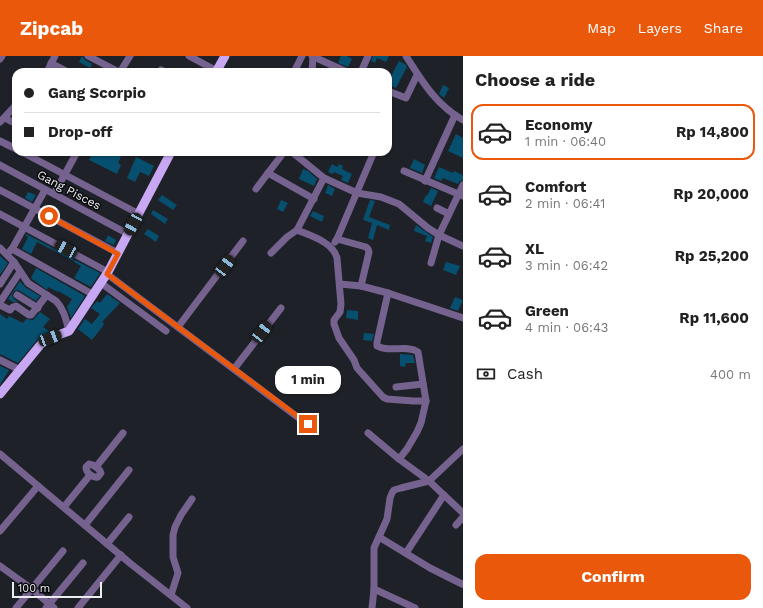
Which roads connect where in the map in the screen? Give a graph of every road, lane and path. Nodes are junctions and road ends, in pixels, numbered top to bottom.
1 (2, 56) edge
2 (55, 56) edge
3 (88, 56) edge
4 (130, 56) edge
5 (189, 56) edge
6 (225, 56) edge
7 (302, 56) edge
8 (312, 56) edge
9 (368, 56) edge
10 (406, 56) edge
11 (0, 59) edge
12 (51, 63) junction
13 (49, 68) edge
14 (60, 68) edge
15 (111, 68) edge
16 (122, 68) edge
17 (209, 68) edge
18 (218, 68) edge
19 (296, 68) edge
20 (312, 68) edge
21 (338, 68) edge
22 (363, 68) edge
23 (417, 75) junction
24 (392, 93) edge
25 (12, 109) edge
26 (455, 115) junction
27 (2, 120) edge
28 (463, 120) edge
29 (12, 123) edge
30 (0, 141) edge
31 (12, 147) edge
32 (29, 156) edge
33 (73, 156) edge
34 (169, 156) edge
35 (281, 156) edge
36 (297, 156) edge
37 (372, 156) edge
38 (0, 165) edge
39 (404, 171) dead end
40 (268, 173) junction
41 (65, 175) junction
42 (324, 178) junction
43 (425, 181) junction
44 (463, 185) edge
45 (256, 189) dead end
46 (0, 190) edge
47 (45, 190) junction
48 (357, 193) junction
49 (54, 194) junction
50 (461, 196) edge
51 (314, 199) junction
52 (437, 208) dead end
53 (35, 209) junction
54 (0, 214) edge
55 (139, 214) junction
56 (449, 214) junction
57 (24, 226) junction
58 (296, 230) junction
59 (128, 234) junction
60 (439, 235) junction
61 (337, 239) junction
62 (243, 241) dead end
63 (463, 246) edge
64 (331, 247) junction
65 (0, 248) edge
66 (9, 251) junction
67 (271, 253) dead end
68 (118, 254) junction
69 (14, 262) junction
70 (431, 263) dead end
71 (20, 272) junction
72 (107, 273) junction
73 (101, 283) junction
74 (0, 284) edge
75 (340, 284) junction
76 (361, 286) junction
77 (388, 293) junction
78 (94, 294) junction
79 (17, 295) dead end
80 (47, 295) junction
81 (0, 304) edge
82 (38, 308) junction
83 (281, 308) dead end
84 (463, 310) edge
85 (461, 318) edge
86 (178, 327) junction
87 (69, 331) junction
88 (166, 331) dead end
89 (0, 360) edge
90 (234, 369) junction
91 (20, 370) junction
92 (424, 384) junction
93 (396, 387) dead end
94 (0, 394) edge
95 (426, 401) junction
96 (308, 424) dead end
97 (123, 433) dead end
98 (368, 433) dead end
99 (463, 449) edge
100 (0, 454) edge
101 (399, 459) junction
102 (130, 470) dead end
103 (429, 481) junction
104 (38, 486) junction
105 (444, 495) junction
106 (192, 499) dead end
107 (64, 507) junction
108 (463, 513) edge
109 (129, 517) dead end
110 (463, 517) edge
111 (86, 525) junction
112 (456, 525) dead end
113 (0, 531) edge
114 (379, 537) junction
115 (107, 544) junction
116 (63, 551) dead end
117 (406, 553) junction
118 (121, 554) junction
119 (83, 563) dead end
120 (0, 566) edge
121 (462, 584) edge
122 (32, 589) junction
123 (374, 589) junction
124 (168, 593) junction
125 (50, 607) edge
126 (16, 608) edge
127 (78, 608) edge
128 (187, 608) edge
129 (372, 608) edge
130 (415, 608) edge

1 - 11 street
2 - 12 street
3 - 15 street
4 - 16 street
5 - 17 street
6 - 18 main road
7 - 19 street
8 - 20 street
8 - 21 street
9 - 22 street
10 - 23 street
12 - 13 street
12 - 14 street
23 - 24 street
23 - 26 street
25 - 27 street
26 - 28 street
26 - 43 street
27 - 29 street
30 - 31 street
32 - 41 street
33 - 41 street
34 - 55 main road
35 - 40 street
36 - 42 street
37 - 48 street
38 - 47 street, Gang Pisces
39 - 43 street
40 - 45 street
40 - 51 street
41 - 49 street
41 - 55 street
42 - 48 street
42 - 51 street
43 - 50 street
44 - 50 street
46 - 53 street
47 - 49 street, Gang Pisces
47 - 53 street
48 - 60 street
48 - 61 street
49 - 59 street, Gang Pisces
50 - 56 street
51 - 58 street
52 - 56 street
53 - 57 street
53 - 68 street
54 - 57 street
55 - 59 main road
56 - 60 street
57 - 66 street
57 - 72 street
58 - 64 street
58 - 67 street
59 - 68 main road
60 - 63 street
60 - 70 street
61 - 64 street
61 - 76 street
62 - 86 street
64 - 75 street
65 - 66 street
66 - 69 street
66 - 78 street
68 - 72 main road
69 - 71 street
69 - 74 street
71 - 80 street
71 - 81 street
72 - 73 main road
72 - 86 street
73 - 78 main road
73 - 88 street
75 - 76 street
75 - 95 street
76 - 77 street
77 - 85 street
77 - 92 street
78 - 87 main road
79 - 82 street
80 - 82 street
80 - 87 street
81 - 82 street
83 - 90 street
84 - 85 street
86 - 90 street
87 - 91 main road
89 - 91 street
90 - 96 street
91 - 94 main road
92 - 93 street
92 - 95 street
95 - 101 street
97 - 107 street
98 - 101 street
99 - 103 street
100 - 104 street
101 - 103 street
102 - 111 street
103 - 105 street
103 - 114 street
104 - 107 street
104 - 113 street
105 - 108 street
105 - 117 street
106 - 124 street
107 - 111 street
109 - 115 street
110 - 112 street
111 - 115 street
114 - 117 street
114 - 123 street
115 - 118 street
116 - 122 street
117 - 121 street
118 - 124 street
118 - 127 street
119 - 125 street
120 - 122 street
122 - 125 street
122 - 126 street
123 - 129 street
123 - 130 street
124 - 128 street

